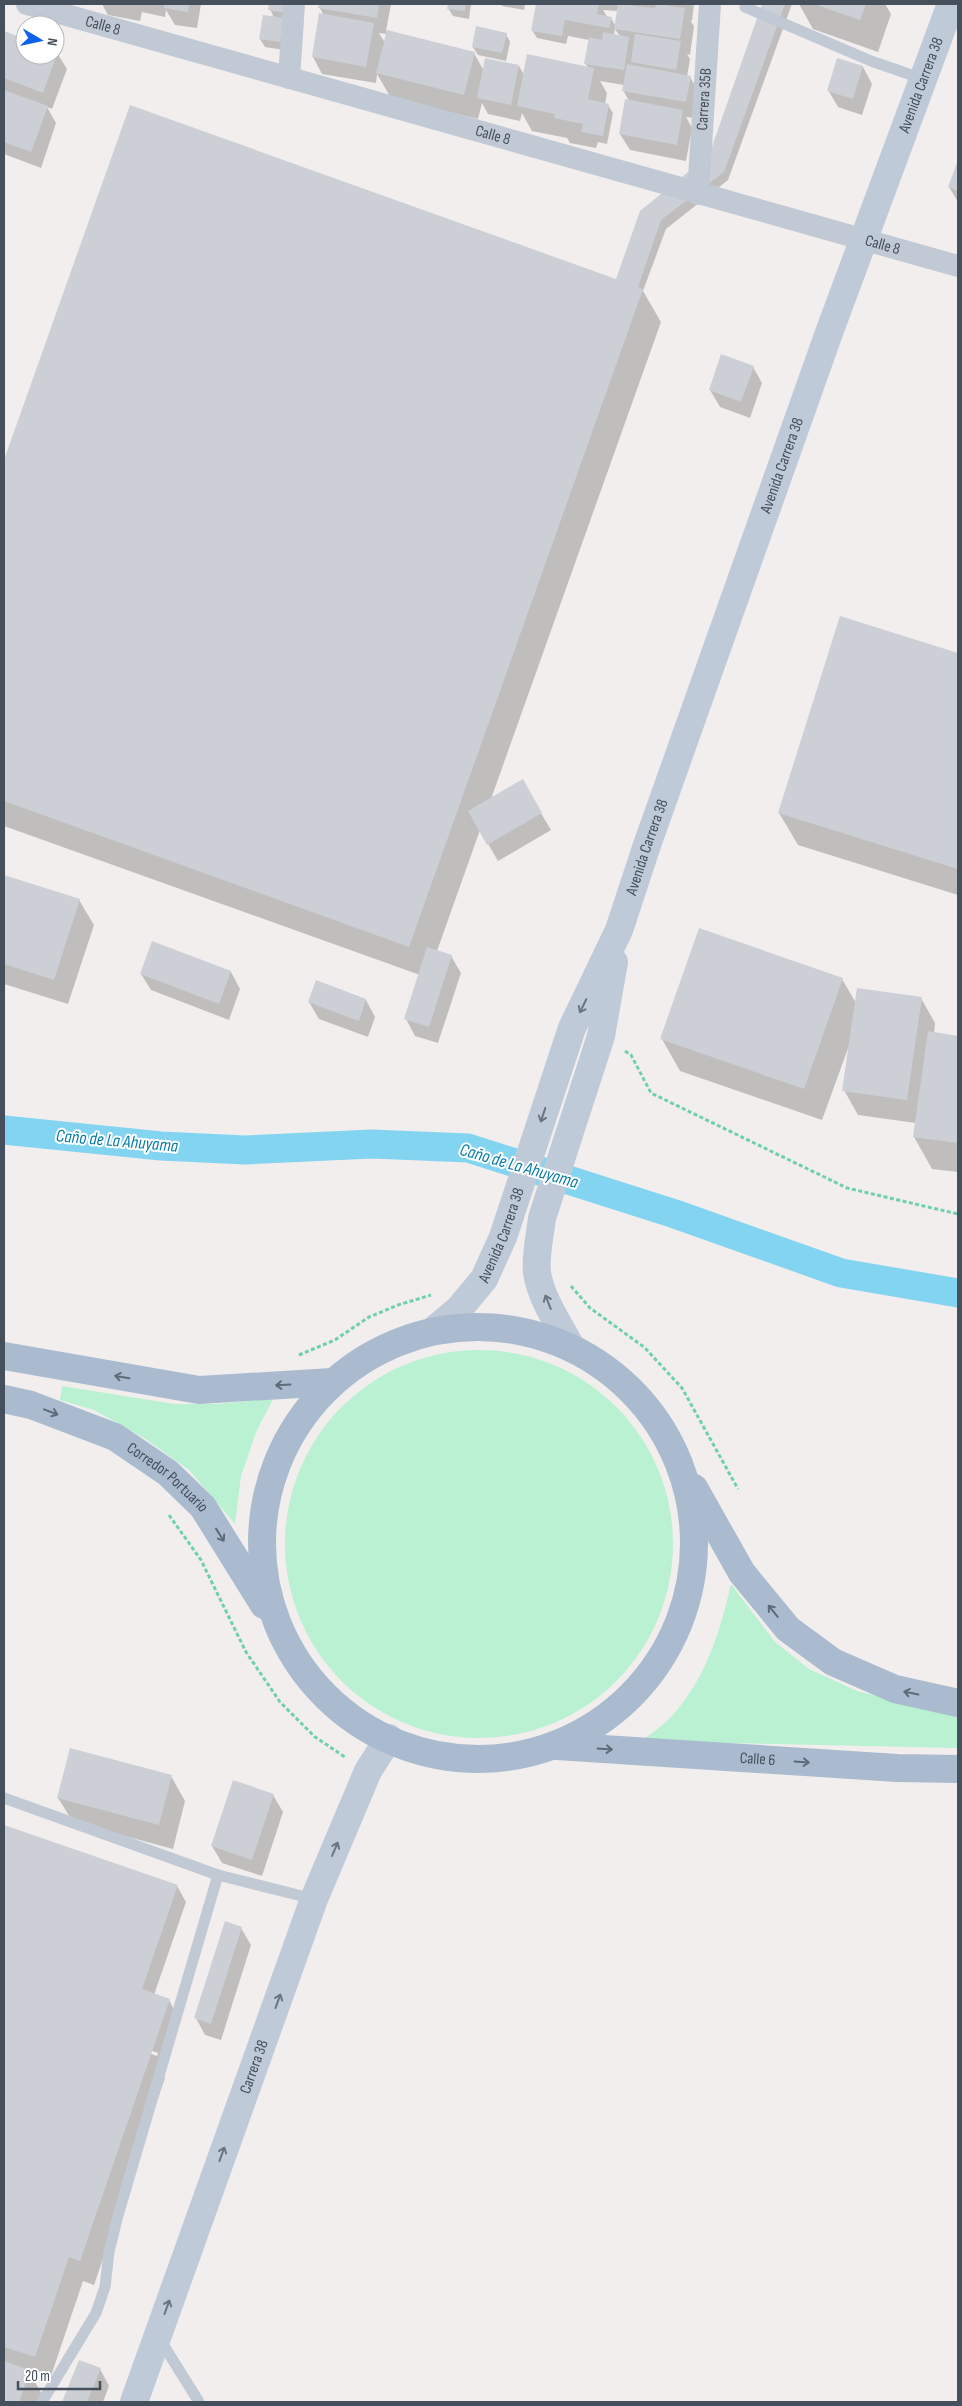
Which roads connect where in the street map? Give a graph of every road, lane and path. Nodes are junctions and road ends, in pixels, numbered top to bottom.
1 (27, 4) edge
2 (294, 4) edge
3 (710, 4) edge
4 (745, 4) edge
5 (951, 4) edge
6 (289, 78) junction
7 (923, 79) junction
8 (698, 194) junction
9 (864, 239) junction
10 (958, 266) edge
11 (619, 930) junction
12 (601, 1036) junction
13 (958, 1214) edge
14 (569, 1283) dead end
15 (437, 1293) dead end
16 (434, 1330) junction
17 (570, 1345) junction
18 (4, 1356) edge
19 (290, 1358) dead end
20 (332, 1382) junction
21 (4, 1399) edge
22 (681, 1466) junction
23 (738, 1489) dead end
24 (164, 1508) dead end
25 (275, 1622) junction
26 (958, 1703) edge
27 (389, 1738) junction
28 (557, 1746) junction
29 (958, 1769) edge
30 (368, 1771) junction
31 (4, 1798) edge
32 (218, 1876) junction
33 (314, 1899) junction
34 (157, 2334) junction
35 (42, 2402) edge
36 (134, 2402) edge
37 (199, 2402) edge

1 - 6 street, Calle 8
2 - 6 street
3 - 8 street, Carrera 35B
4 - 7 lane
5 - 7 street, Avenida Carrera 38
6 - 8 street, Calle 8
7 - 9 street, Avenida Carrera 38
8 - 9 street, Calle 8
9 - 10 street, Calle 8
9 - 11 street, Avenida Carrera 38
11 - 12 street, Avenida Carrera 38
11 -> 16 street, Avenida Carrera 38
12 - 13 path
17 -> 12 street, Avenida Carrera 38
14 - 23 path
15 - 19 path
16 - 17 main road
16 - 20 main road
17 - 22 main road
20 -> 18 main road
20 - 25 main road
21 -> 25 main road, Corredor Portuario
26 -> 22 main road
22 - 28 main road
24 - 30 path
25 - 27 main road
27 - 28 main road
27 - 30 street, Carrera 38
28 -> 29 main road, Calle 6
33 -> 30 street, Carrera 38
31 - 32 lane
32 - 33 lane
32 - 35 lane
34 -> 33 street, Carrera 38
34 - 36 street, Carrera 38
34 - 37 lane

